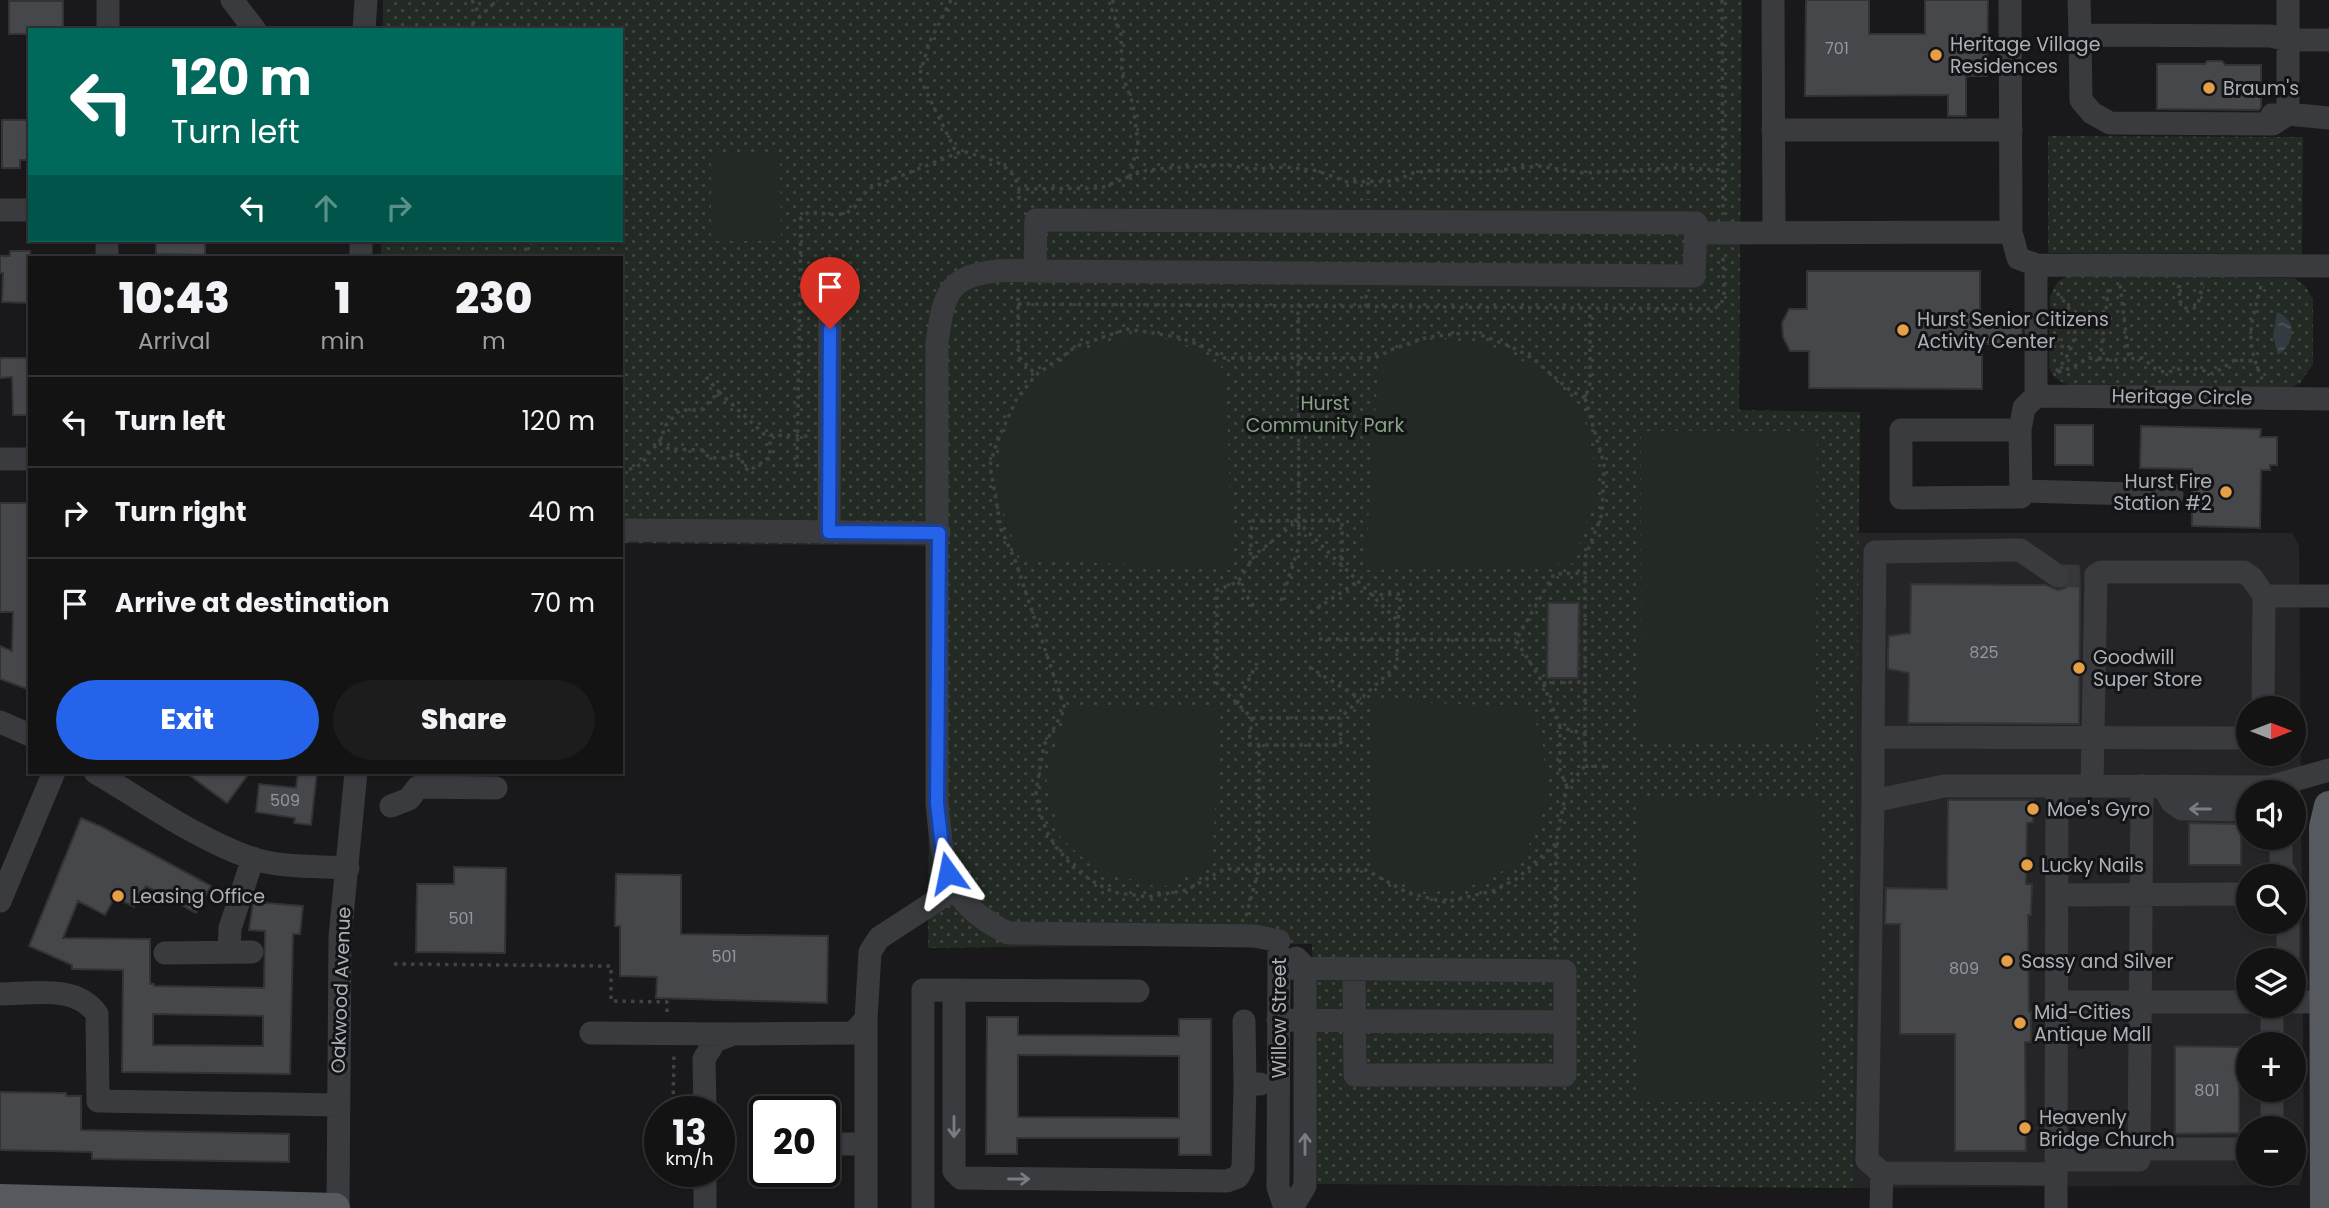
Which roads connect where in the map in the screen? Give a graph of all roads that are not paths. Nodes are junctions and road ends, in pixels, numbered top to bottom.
1 (108, 0) edge
2 (232, 0) edge
3 (366, 0) edge
4 (1773, 0) edge
5 (2010, 0) edge
6 (2079, 0) edge
7 (2288, 0) edge
8 (108, 28) edge
9 (253, 28) edge
10 (364, 28) edge
11 (2086, 35) junction
12 (2288, 40) junction
13 (2329, 40) edge
14 (2288, 114) junction
15 (2329, 118) edge
16 (1773, 130) junction
17 (2011, 130) junction
18 (0, 210) edge
19 (28, 210) edge
20 (1774, 232) junction
21 (2011, 232) junction
22 (1696, 233) junction
23 (2036, 265) junction
24 (2329, 267) edge
25 (1027, 271) junction
26 (830, 274) dead end
27 (2036, 396) junction
28 (2329, 399) edge
29 (2020, 430) junction
30 (0, 459) edge
31 (28, 459) edge
32 (2021, 491) junction
33 (2172, 495) dead end
34 (623, 530) edge
35 (829, 532) junction
36 (939, 533) junction
37 (2078, 576) junction
38 (2264, 596) junction
39 (2329, 596) edge
40 (2263, 696) edge
41 (0, 722) edge
42 (28, 735) edge
43 (1873, 737) junction
44 (2093, 737) junction
45 (2236, 738) edge
46 (2329, 770) edge
47 (53, 774) edge
48 (99, 774) edge
49 (356, 774) edge
50 (2300, 780) edge
51 (2057, 786) junction
52 (2092, 786) junction
53 (2152, 786) junction
54 (496, 788) dead end
55 (2236, 789) edge
56 (1873, 801) junction
57 (391, 806) dead end
58 (2329, 806) edge
59 (2236, 810) edge
60 (253, 858) junction
61 (348, 867) junction
62 (954, 889) junction
63 (2140, 894) junction
64 (2236, 894) edge
65 (2057, 895) junction
66 (0, 901) edge
67 (1279, 940) junction
68 (164, 953) dead end
69 (1305, 967) junction
70 (1280, 968) junction
71 (1354, 969) junction
72 (954, 991) junction
73 (1138, 991) dead end
74 (0, 994) edge
75 (2056, 1002) junction
76 (2139, 1002) junction
77 (2236, 1002) edge
78 (2306, 1002) edge
79 (2324, 1002) junction
80 (866, 1019) junction
81 (1278, 1020) junction
82 (1305, 1020) junction
83 (1355, 1020) junction
84 (1244, 1021) dead end
85 (1565, 1023) junction
86 (592, 1033) dead end
87 (733, 1034) junction
88 (923, 1084) junction
89 (954, 1084) junction
90 (1245, 1084) junction
91 (1279, 1084) junction
92 (1305, 1084) junction
93 (705, 1096) edge
94 (337, 1105) junction
95 (840, 1144) edge
96 (866, 1144) junction
97 (2138, 1149) junction
98 (2236, 1149) edge
99 (2056, 1167) junction
100 (1882, 1174) junction
101 (705, 1187) edge
102 (0, 1199) edge
103 (179, 1205) edge
104 (336, 1208) edge
105 (705, 1208) edge
106 (866, 1208) edge
107 (923, 1208) edge
108 (1285, 1208) edge
109 (1292, 1208) edge
110 (1881, 1208) edge
111 (2056, 1208) edge
112 (2325, 1208) edge

1 - 8 street
2 - 9 street
3 - 10 street
4 - 16 street
5 - 17 street
6 - 11 street
7 - 12 street
11 - 12 street
11 - 14 street
12 - 13 street
12 - 14 street
14 - 15 street
16 - 17 street
16 - 20 street
17 - 21 street
18 - 19 street
20 - 21 street
20 - 22 street
21 - 23 street
22 - 25 street
22 - 25 street
23 - 24 street
23 - 27 street
25 - 36 street
26 - 35 street
27 - 28 street, Heritage Circle
27 - 29 street
29 - 32 street
29 - 32 street
30 - 31 street
32 - 33 street
34 - 35 street
35 - 36 street
36 - 62 street
37 - 38 street
37 - 43 street
37 - 44 street
38 - 39 street
38 - 40 street
41 - 42 street
43 - 44 street
43 - 56 street
44 - 45 street
44 - 52 street
46 - 50 street
47 - 66 street
48 - 60 street
49 - 61 street, Oakwood Avenue
51 - 52 street
51 - 56 street
51 - 65 street
52 - 53 street
53 - 55 street
59 -> 53 street
53 - 63 street
54 - 57 street
56 - 100 street
58 - 79 main road
60 - 61 street
60 - 68 street
61 - 94 street, Oakwood Avenue
62 - 67 street
62 - 80 street
63 - 64 street
63 - 65 street
63 - 76 street
65 - 75 street
67 - 69 street, Willow Street
67 - 70 street, Willow Street
69 - 70 street
69 - 71 street
69 - 82 street, Willow Street
70 - 81 street, Willow Street
71 - 83 street
71 - 85 street
72 - 73 street
72 - 88 street
72 - 89 street
74 - 94 street
75 - 76 street
75 - 99 street
76 - 77 street
76 - 97 street
78 - 79 street
79 - 112 main road
80 - 87 street
80 - 96 street
81 - 82 street
81 - 91 street, Willow Street
82 - 83 street
82 - 92 street, Willow Street
83 - 85 street
83 - 85 street
84 - 90 street
86 - 87 street
87 - 93 street
88 - 89 street
88 - 107 street
89 -> 90 street
90 - 91 street
91 - 92 street
91 - 108 street, Willow Street
109 -> 92 street, Willow Street
94 - 104 street, Oakwood Avenue
95 - 96 street
96 - 106 street
97 - 98 street
97 - 99 street
99 - 100 street
99 - 111 street
100 - 110 street
101 - 105 street
102 - 103 main road
103 - 104 main road

